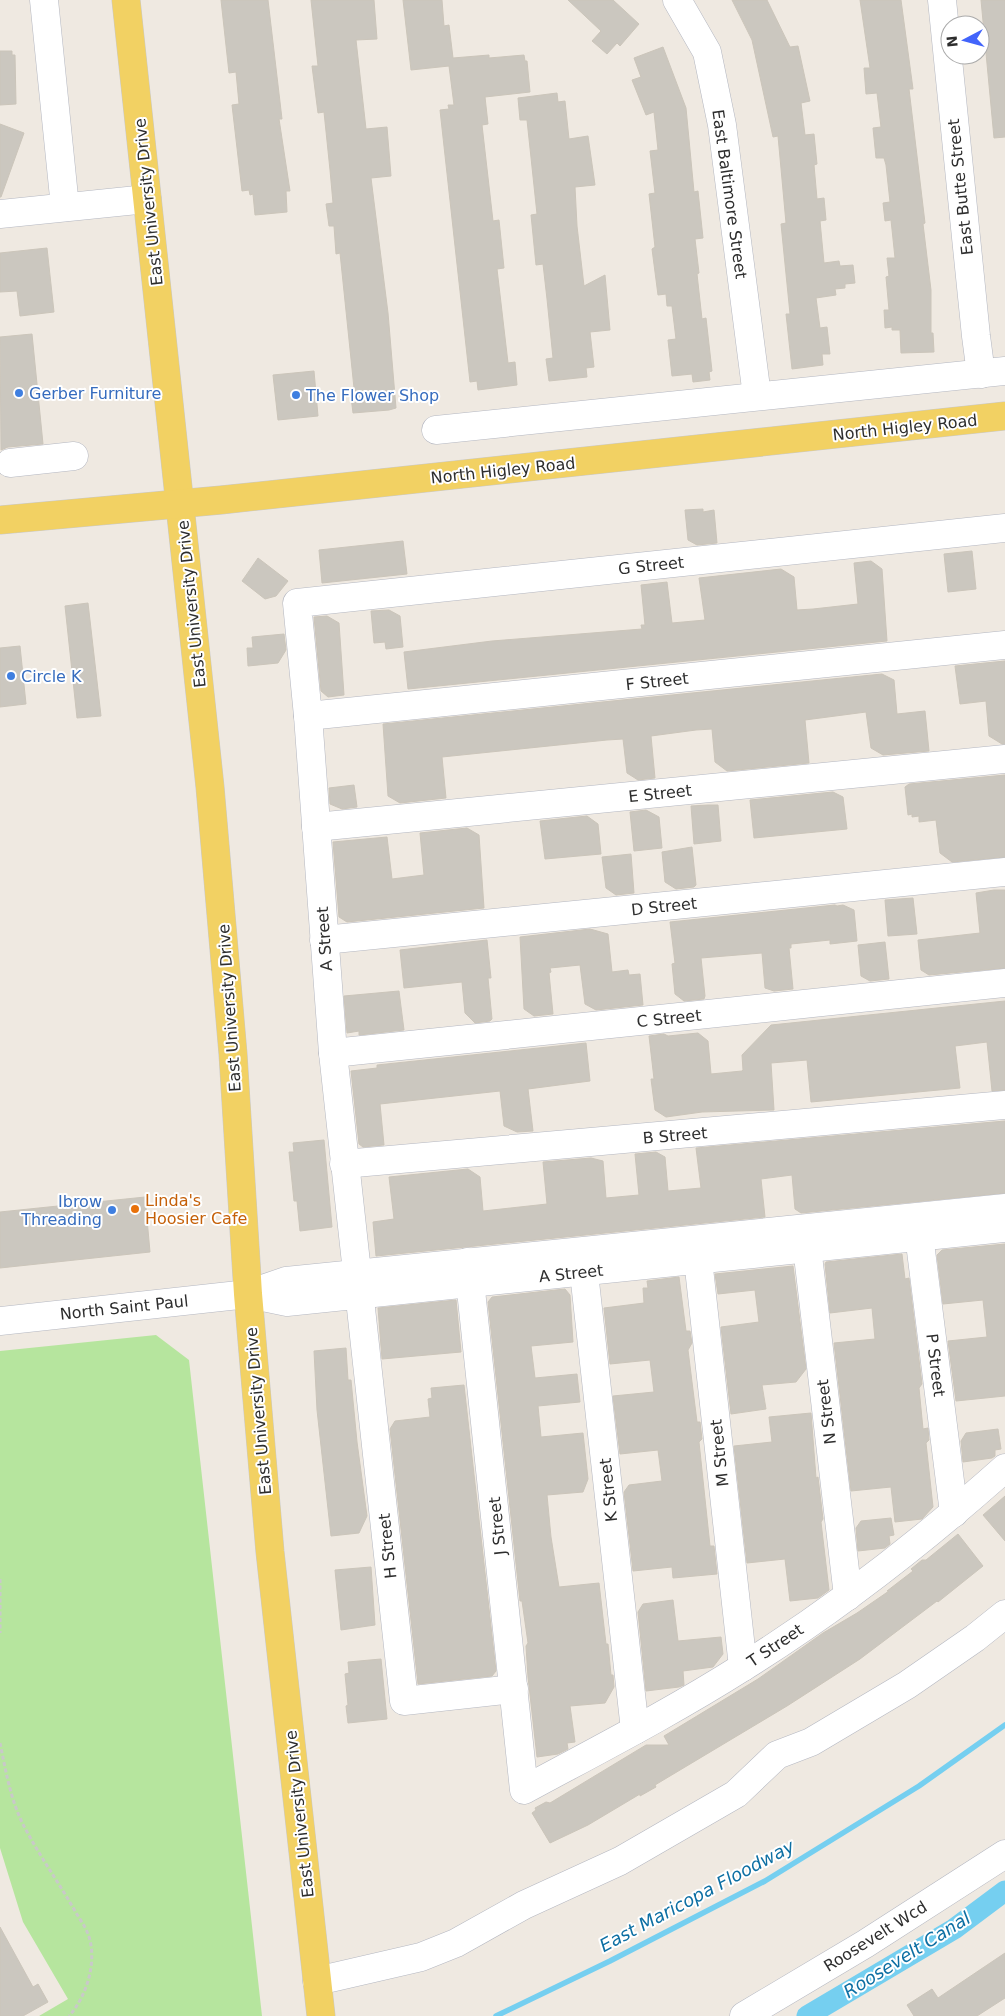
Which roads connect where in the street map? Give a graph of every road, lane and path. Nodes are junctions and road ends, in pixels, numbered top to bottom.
1 (44, 0) edge
2 (126, 0) edge
3 (677, 0) edge
4 (942, 0) edge
5 (147, 199) junction
6 (65, 207) junction
7 (0, 214) edge
8 (993, 372) edge
9 (757, 396) junction
10 (1005, 416) edge
11 (436, 430) dead end
12 (74, 456) dead end
13 (10, 463) dead end
14 (181, 504) junction
15 (0, 520) edge
16 (1005, 528) edge
17 (297, 603) joint
18 (1005, 645) edge
19 (308, 716) junction
20 (1005, 759) edge
21 (316, 827) junction
22 (1005, 872) edge
23 (324, 940) junction
24 (1005, 983) edge
25 (332, 1053) junction
26 (1005, 1105) edge
27 (344, 1164) junction
28 (1005, 1208) edge
29 (918, 1227) junction
30 (1005, 1228) edge
31 (806, 1238) junction
32 (696, 1250) junction
33 (582, 1261) junction
34 (469, 1273) junction
35 (358, 1283) junction
36 (248, 1294) junction
37 (0, 1321) edge
38 (1005, 1468) edge
39 (954, 1513) junction
40 (0, 1579) edge
41 (848, 1596) junction
42 (1005, 1614) edge
43 (0, 1633) edge
44 (743, 1667) junction
45 (514, 1688) junction
46 (636, 1730) junction
47 (0, 1742) edge
48 (524, 1790) joint
49 (1005, 1854) edge
50 (317, 1981) junction
51 (69, 2016) edge
52 (321, 2016) edge
53 (744, 2016) edge

1 - 6 street
2 - 5 main road, East University Drive
3 - 9 street, East Baltimore Street
4 - 8 street, East Butte Street
5 - 6 street
5 - 14 main road, East University Drive
6 - 7 street
8 - 9 street
9 - 11 street
10 - 14 main road, North Higley Road
12 - 13 street
14 - 15 main road, North Higley Road
14 - 36 main road, East University Drive
16 - 17 street, G Street
17 - 19 street, A Street
18 - 19 street, F Street
19 - 21 street, A Street
20 - 21 street, E Street
21 - 23 street, A Street
22 - 23 street, D Street
23 - 25 street, A Street
24 - 25 street, C Street
25 - 27 street, A Street
26 - 27 street, B Street
27 - 35 street, A Street
28 - 29 street, A Street
29 - 30 street, A Street
29 - 31 street, A Street
29 - 39 street, P Street
31 - 32 street, A Street
31 - 41 street, N Street
32 - 33 street, A Street
32 - 44 street, M Street
33 - 34 street, A Street
33 - 46 street, K Street
34 - 35 street, A Street
34 - 45 street, J Street
35 - 36 street, A Street
35 - 45 street, H Street
36 - 37 street, North Saint Paul
36 - 50 main road, East University Drive
38 - 39 street, T Street
39 - 41 street, T Street
40 - 43 path
41 - 44 street, T Street
42 - 50 street
44 - 46 street, T Street
45 - 48 street, J Street
46 - 48 street, T Street
47 - 51 path
49 - 53 street, Roosevelt Wcd
50 - 52 main road, East University Drive

